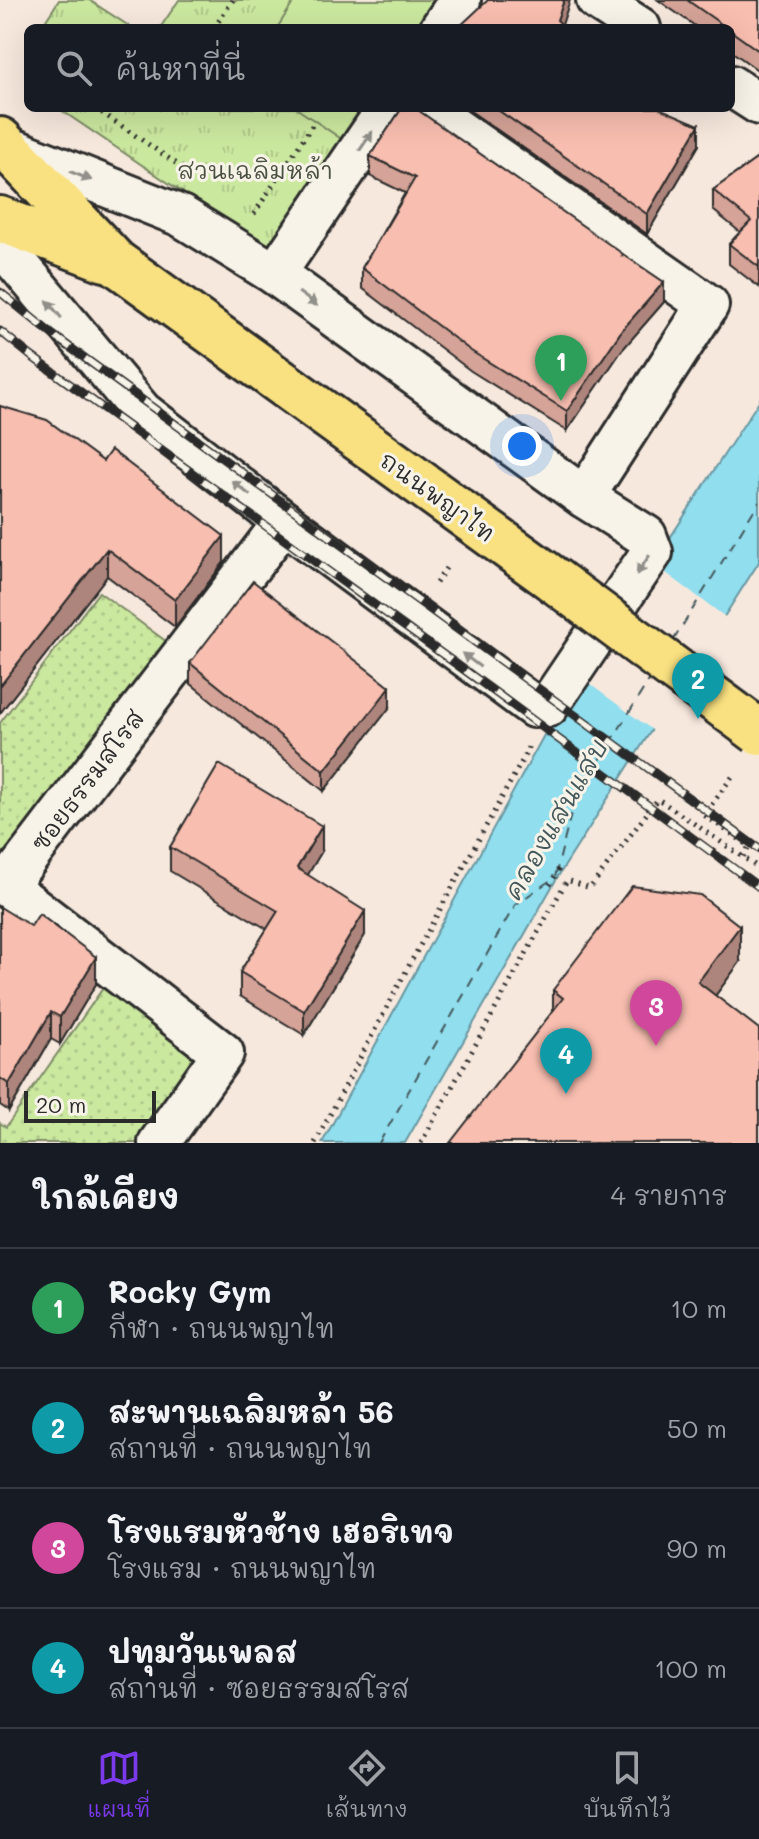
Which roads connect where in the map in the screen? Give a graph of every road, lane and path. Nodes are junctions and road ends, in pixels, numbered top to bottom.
1 (233, 0) edge
2 (460, 0) edge
3 (597, 0) edge
4 (217, 24) edge
5 (444, 24) edge
6 (634, 24) edge
7 (735, 89) edge
8 (759, 104) edge
9 (101, 112) edge
10 (385, 112) edge
11 (432, 112) edge
12 (315, 121) dead end
13 (4, 144) edge
14 (187, 171) dead end
15 (252, 215) dead end
16 (0, 219) edge
17 (0, 243) edge
18 (115, 262) junction
19 (275, 274) junction
20 (584, 497) junction
21 (284, 522) junction
22 (534, 707) junction
23 (759, 732) edge
24 (732, 777) dead end
25 (743, 857) junction
26 (561, 865) dead end
27 (759, 868) edge
28 (555, 877) junction
29 (567, 880) junction
30 (550, 885) dead end
31 (159, 1143) edge
32 (315, 1143) edge
33 (421, 1143) edge

1 - 4 path
2 - 5 street
3 - 6 street
7 - 8 street
9 - 14 path
19 -> 10 street
11 - 20 street
12 - 15 path
13 - 18 main road, ถนนพญาไท
13 -> 19 street
16 - 18 main road, ถนนพญาไท
21 -> 17 street
18 - 23 main road, ถนนพญาไท, bridge
19 -> 20 street
20 -> 22 street
22 -> 21 street
21 - 31 street, ซอยธรรมสโรส
22 - 32 path
24 - 25 path
25 - 27 path
25 - 29 path
26 - 28 path
28 - 29 path
28 - 30 path
29 - 33 path

